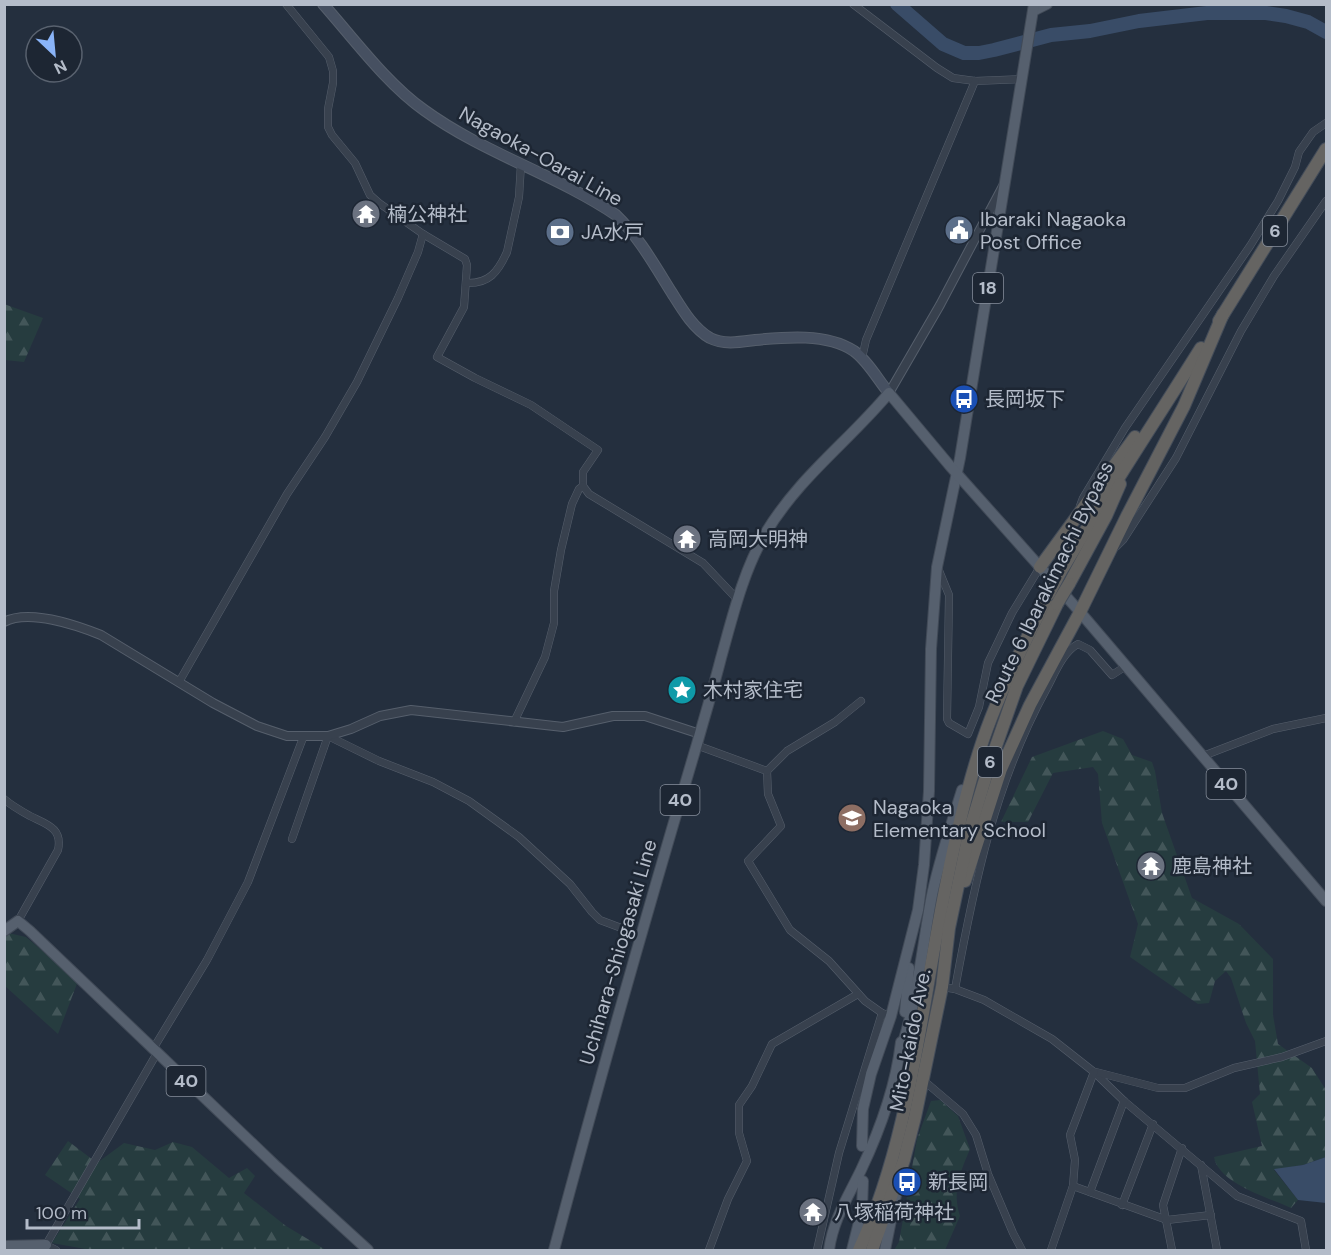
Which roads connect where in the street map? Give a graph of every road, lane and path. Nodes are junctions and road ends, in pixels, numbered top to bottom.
1 (286, 4) edge
2 (323, 4) edge
3 (853, 4) edge
4 (1047, 4) edge
5 (1033, 12) edge
6 (1021, 79) junction
7 (975, 81) junction
8 (1326, 123) edge
9 (1326, 149) edge
10 (521, 164) junction
11 (1005, 182) junction
12 (1326, 201) edge
13 (984, 219) junction
14 (999, 224) junction
15 (423, 234) junction
16 (466, 283) junction
17 (1223, 314) junction
18 (862, 358) junction
19 (889, 393) junction
20 (1130, 461) junction
21 (957, 474) junction
22 (583, 486) junction
23 (1079, 515) junction
24 (1104, 561) junction
25 (937, 567) junction
26 (1040, 567) junction
27 (737, 599) junction
28 (1080, 612) junction
29 (4, 622) edge
30 (1126, 666) junction
31 (179, 682) junction
32 (861, 701) dead end
33 (1326, 718) edge
34 (990, 720) junction
35 (514, 722) junction
36 (700, 734) junction
37 (328, 736) junction
38 (303, 738) junction
39 (696, 745) junction
40 (1203, 756) junction
41 (767, 771) junction
42 (4, 799) edge
43 (292, 839) dead end
44 (1326, 901) edge
45 (18, 921) junction
46 (950, 928) junction
47 (4, 931) edge
48 (913, 932) junction
49 (640, 935) junction
50 (942, 987) junction
51 (955, 988) junction
52 (858, 994) junction
53 (886, 1015) junction
54 (1326, 1041) edge
55 (900, 1048) junction
56 (155, 1051) junction
57 (1094, 1072) junction
58 (923, 1080) junction
59 (1124, 1101) junction
60 (1153, 1124) junction
61 (862, 1146) dead end
62 (1182, 1148) junction
63 (904, 1160) junction
64 (1202, 1165) junction
65 (863, 1181) dead end
66 (1073, 1186) junction
67 (1090, 1192) junction
68 (1122, 1205) junction
69 (1210, 1215) junction
70 (1167, 1220) junction
71 (4, 1246) edge
72 (44, 1248) edge
73 (56, 1251) edge
74 (368, 1251) edge
75 (554, 1251) edge
76 (709, 1251) edge
77 (818, 1251) edge
78 (829, 1251) edge
79 (852, 1251) edge
80 (859, 1251) edge
81 (872, 1251) edge
82 (885, 1251) edge
83 (1022, 1251) edge
84 (1051, 1251) edge
85 (1172, 1251) edge
86 (1217, 1251) edge
87 (1306, 1251) edge

1 - 15 street
2 - 10 main road, Nagaoka-Oarai Line
3 - 7 street
4 - 5 main road
5 - 6 main road, 18
6 - 7 street
6 - 11 main road, 18
7 - 18 street
8 - 23 street
9 - 17 highway, Route 6 Ibarakimachi Bypass / 6
10 - 16 street
10 - 18 main road, Nagaoka-Oarai Line
11 - 13 street
11 - 14 main road, 18
12 - 24 street
13 - 14 street
13 - 19 street
14 - 21 main road, 18
15 - 16 street
15 - 31 street
16 - 22 street
17 - 20 highway, Route 6 Ibarakimachi Bypass / 6
17 - 23 highway
17 - 24 highway
18 - 19 main road, Nagaoka-Oarai Line
19 - 21 main road, 40
19 - 27 main road, Uchihara-Shiogasaki Line / 40
20 - 34 highway, Route 6 Ibarakimachi Bypass / 6, bridge
20 - 46 highway, Route 6 Ibarakimachi Bypass / 6, bridge
21 - 25 main road
21 - 26 main road, 40
22 - 27 street
22 - 35 street
23 - 26 highway
24 - 28 highway
25 - 26 street
25 - 48 main road
26 - 28 main road, 40
27 - 36 main road, Uchihara-Shiogasaki Line / 40
28 - 30 main road, 40
28 - 46 highway
29 - 31 street
30 - 40 main road, 40
30 - 51 street
31 - 38 street
32 - 41 street
33 - 40 street
34 - 55 main road
34 - 80 highway, Mito-kaido Ave. / 6
35 - 36 street
35 - 37 street
36 - 39 main road, Uchihara-Shiogasaki Line / 40
37 - 38 street
37 - 43 street
37 - 49 street
38 - 56 street
39 - 41 street
39 - 49 main road, Uchihara-Shiogasaki Line / 40
40 - 44 main road, 40
41 - 52 street
42 - 45 street
45 - 47 main road
45 - 56 main road, 40
46 - 50 highway, Mito-kaido Ave. / 6
48 - 53 main road
48 - 55 main road
49 - 75 main road, Uchihara-Shiogasaki Line / 40
50 - 51 street
50 - 58 highway, Mito-kaido Ave. / 6
51 - 57 street
52 - 53 street
52 - 76 street
53 - 61 main road
53 - 77 street
54 - 57 street
55 - 78 main road
56 - 72 street
56 - 74 main road, 40
57 - 59 street
57 - 66 street
58 - 63 highway, Mito-kaido Ave. / 6
58 - 83 street
59 - 60 street
59 - 67 street
60 - 62 street
60 - 68 street
62 - 64 street
62 - 70 street
63 - 81 highway, 6
63 - 82 main road
64 - 69 street
64 - 87 street
65 - 79 main road
66 - 67 street
66 - 84 street
67 - 68 street
68 - 70 street
69 - 70 street
69 - 86 street
70 - 85 street
71 - 72 main road
72 - 73 street

